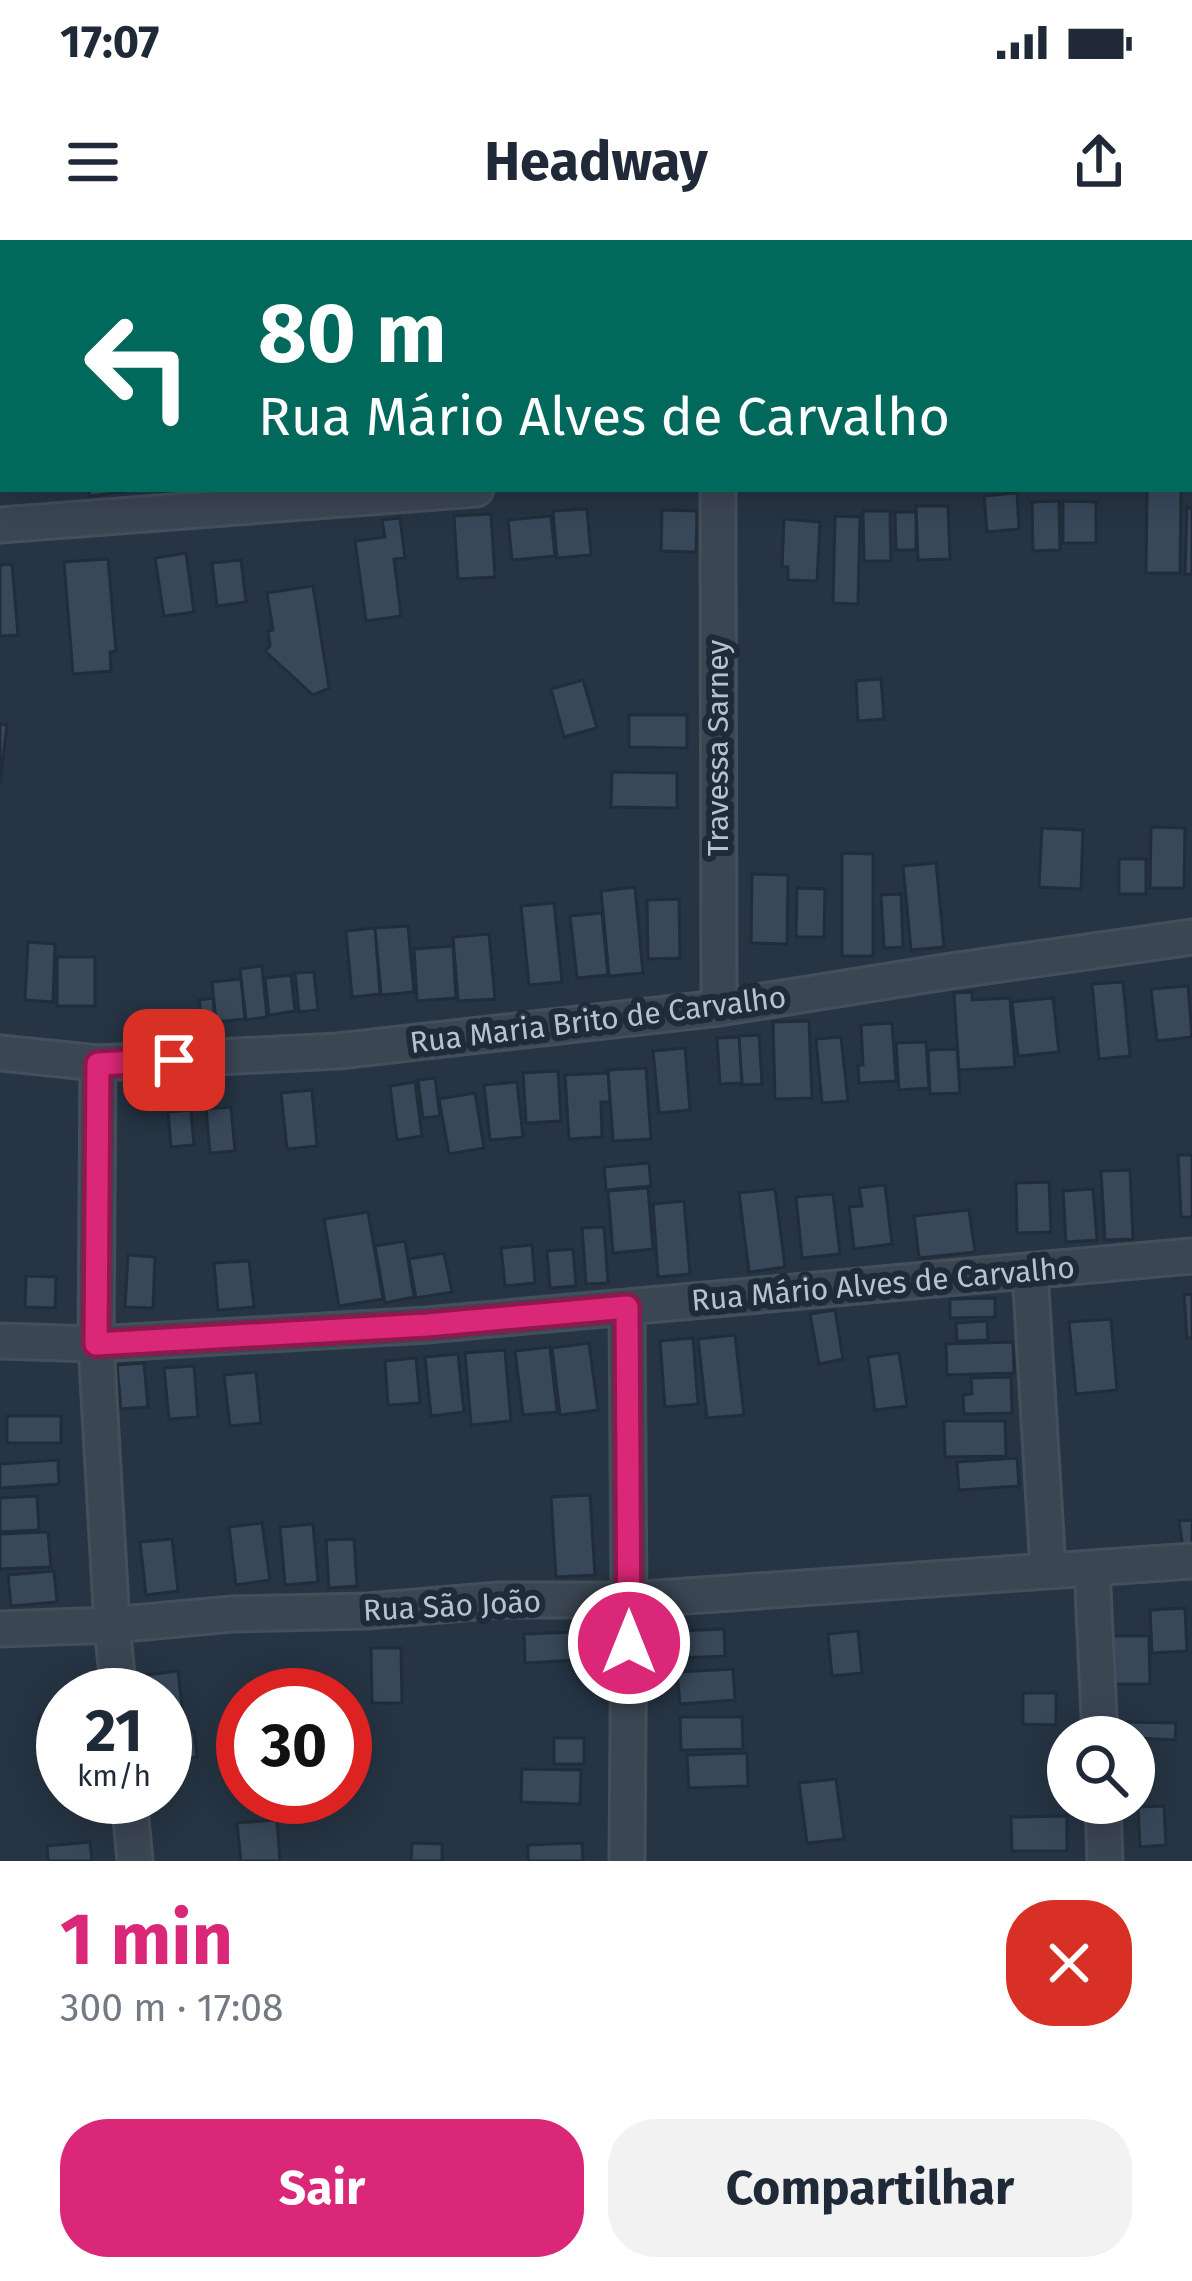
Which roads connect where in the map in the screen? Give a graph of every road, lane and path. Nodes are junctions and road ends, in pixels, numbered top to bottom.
1 (436, 492) edge
2 (718, 492) edge
3 (0, 525) edge
4 (1192, 937) edge
5 (719, 1008) junction
6 (0, 1053) edge
7 (98, 1064) junction
8 (1192, 1256) edge
9 (1030, 1271) junction
10 (627, 1307) junction
11 (0, 1340) edge
12 (96, 1344) junction
13 (1192, 1561) edge
14 (1048, 1569) junction
15 (1092, 1569) junction
16 (629, 1600) junction
17 (112, 1625) junction
18 (0, 1629) edge
19 (116, 1668) edge
20 (1099, 1716) edge
21 (132, 1824) edge
22 (1104, 1824) edge
23 (135, 1861) edge
24 (627, 1861) edge
25 (1106, 1861) edge

1 - 3 street
2 - 5 street, Travessa Sarney
4 - 5 street, Rua Maria Brito de Carvalho
5 - 7 street, Rua Maria Brito de Carvalho
6 - 7 street, Rua Maria Brito de Carvalho
7 - 12 street
8 - 9 street, Rua Mário Alves de Carvalho
9 - 10 street, Rua Mário Alves de Carvalho
9 - 14 street
10 - 12 street, Rua Mário Alves de Carvalho
10 - 16 street
11 - 12 street, Rua Mário Alves de Carvalho
12 - 17 street
13 - 15 street, Rua São João
14 - 15 street, Rua São João
14 - 16 street, Rua São João
15 - 20 street
16 - 17 street, Rua São João
16 - 24 street
17 - 18 street, Rua São João
17 - 19 street
21 - 23 street
22 - 25 street

